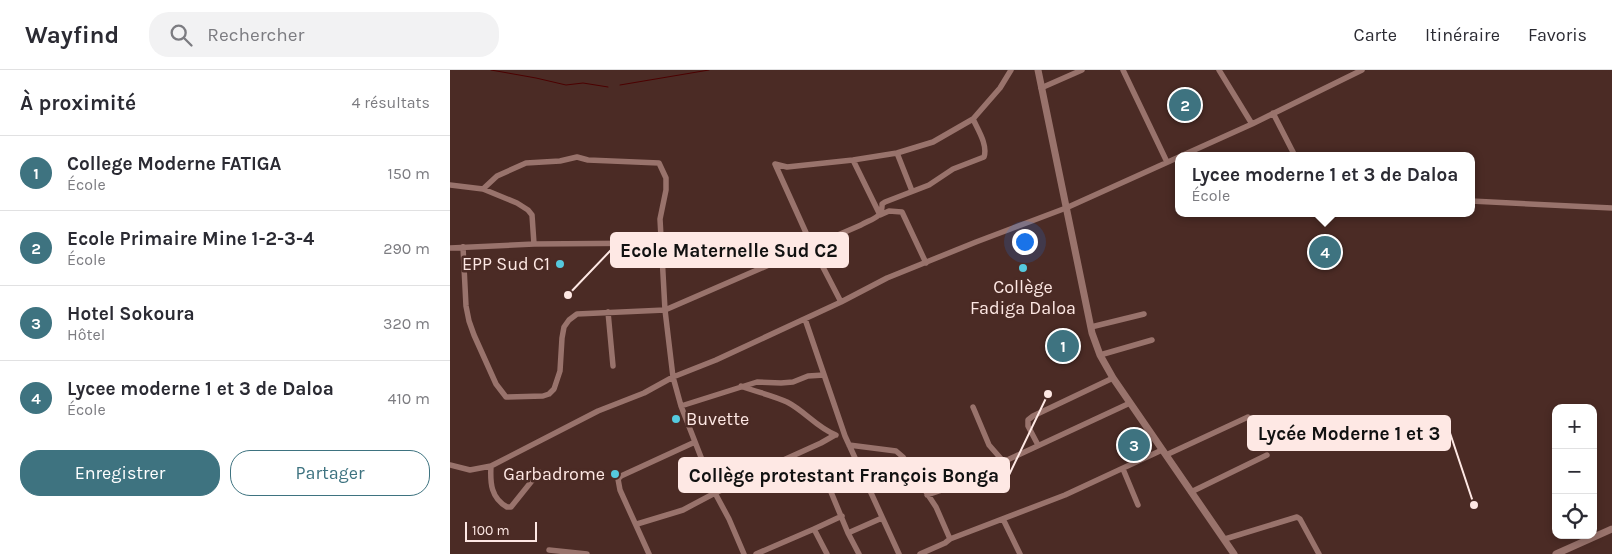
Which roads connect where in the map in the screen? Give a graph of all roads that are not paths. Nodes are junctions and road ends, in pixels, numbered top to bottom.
1 (1011, 70) edge
2 (1038, 70) edge
3 (1082, 70) edge
4 (1123, 70) edge
5 (1362, 70) edge
6 (1222, 71) edge
7 (1041, 88) junction
8 (1273, 113) junction
9 (973, 119) junction
10 (1252, 124) junction
11 (1189, 152) edge
12 (1293, 152) edge
13 (897, 154) junction
14 (1175, 158) edge
15 (853, 160) junction
16 (1166, 162) junction
17 (450, 185) edge
18 (483, 189) junction
19 (912, 191) junction
20 (1475, 201) edge
21 (1066, 208) junction
22 (1612, 208) edge
23 (880, 215) junction
24 (661, 243) junction
25 (534, 244) junction
26 (812, 246) junction
27 (463, 247) junction
28 (450, 248) edge
29 (926, 263) junction
30 (841, 302) junction
31 (665, 310) junction
32 (608, 312) junction
33 (1144, 314) dead end
34 (805, 319) junction
35 (1091, 327) junction
36 (1152, 340) dead end
37 (1100, 355) junction
38 (613, 366) dead end
39 (824, 376) junction
40 (673, 377) junction
41 (1113, 378) junction
42 (741, 386) junction
43 (1130, 403) junction
44 (681, 406) junction
45 (973, 407) dead end
46 (1248, 417) dead end
47 (834, 435) junction
48 (845, 436) junction
49 (695, 442) junction
50 (849, 445) junction
51 (1038, 445) junction
52 (1164, 453) junction
53 (1267, 455) dead end
54 (1003, 461) junction
55 (450, 465) edge
56 (491, 466) junction
57 (1123, 469) junction
58 (539, 472) dead end
59 (826, 480) dead end
60 (1191, 492) junction
61 (715, 493) junction
62 (927, 495) junction
63 (1138, 505) dead end
64 (842, 516) junction
65 (882, 518) junction
66 (1003, 519) junction
67 (636, 524) junction
68 (814, 529) junction
69 (1612, 529) edge
70 (848, 533) junction
71 (950, 539) junction
72 (1225, 539) junction
73 (549, 550) dead end
74 (587, 554) edge
75 (650, 554) edge
76 (744, 554) edge
77 (756, 554) edge
78 (827, 554) edge
79 (859, 554) edge
80 (899, 554) edge
81 (920, 554) edge
82 (1020, 554) edge
83 (1234, 554) edge
84 (1319, 554) edge
85 (1556, 554) edge

1 - 9 street
2 - 7 street
3 - 7 street
4 - 16 street
5 - 8 street
6 - 10 street
7 - 21 street
8 - 10 street
8 - 12 street
9 - 13 street
9 - 19 street
10 - 11 street
13 - 15 street
13 - 19 street
14 - 16 street
15 - 23 street
15 - 26 street
16 - 21 street
17 - 18 street
18 - 24 street
18 - 25 street
19 - 23 street
20 - 22 street
21 - 29 street
21 - 35 street
23 - 26 street
23 - 29 street
24 - 25 street
24 - 31 street
25 - 27 street
26 - 30 street
26 - 31 street
27 - 28 street
27 - 32 street
29 - 30 street
30 - 34 street
31 - 32 street
31 - 40 street
32 - 38 street
33 - 35 street
34 - 39 street
34 - 40 street
35 - 37 street
36 - 37 street
37 - 41 street
39 - 42 street
39 - 48 street
40 - 44 street
40 - 56 street
41 - 43 street
41 - 51 street
42 - 44 street
42 - 47 street
43 - 51 street
43 - 52 street
44 - 49 street
45 - 54 street
46 - 52 street
47 - 48 street
47 - 61 street
48 - 50 street
49 - 61 street
49 - 67 street
50 - 62 street
50 - 65 street
51 - 54 street
52 - 57 street
52 - 60 street
53 - 60 street
54 - 62 street
55 - 56 street
56 - 58 street
57 - 63 street
57 - 66 street
59 - 64 street
60 - 72 street
61 - 67 street
61 - 76 street
62 - 71 street
64 - 68 street
64 - 70 street
65 - 70 street
65 - 80 street
66 - 71 street
66 - 82 street
67 - 75 street
68 - 77 street
68 - 78 street
69 - 85 street
70 - 79 street
71 - 81 street
72 - 83 street
72 - 84 street
73 - 74 street

